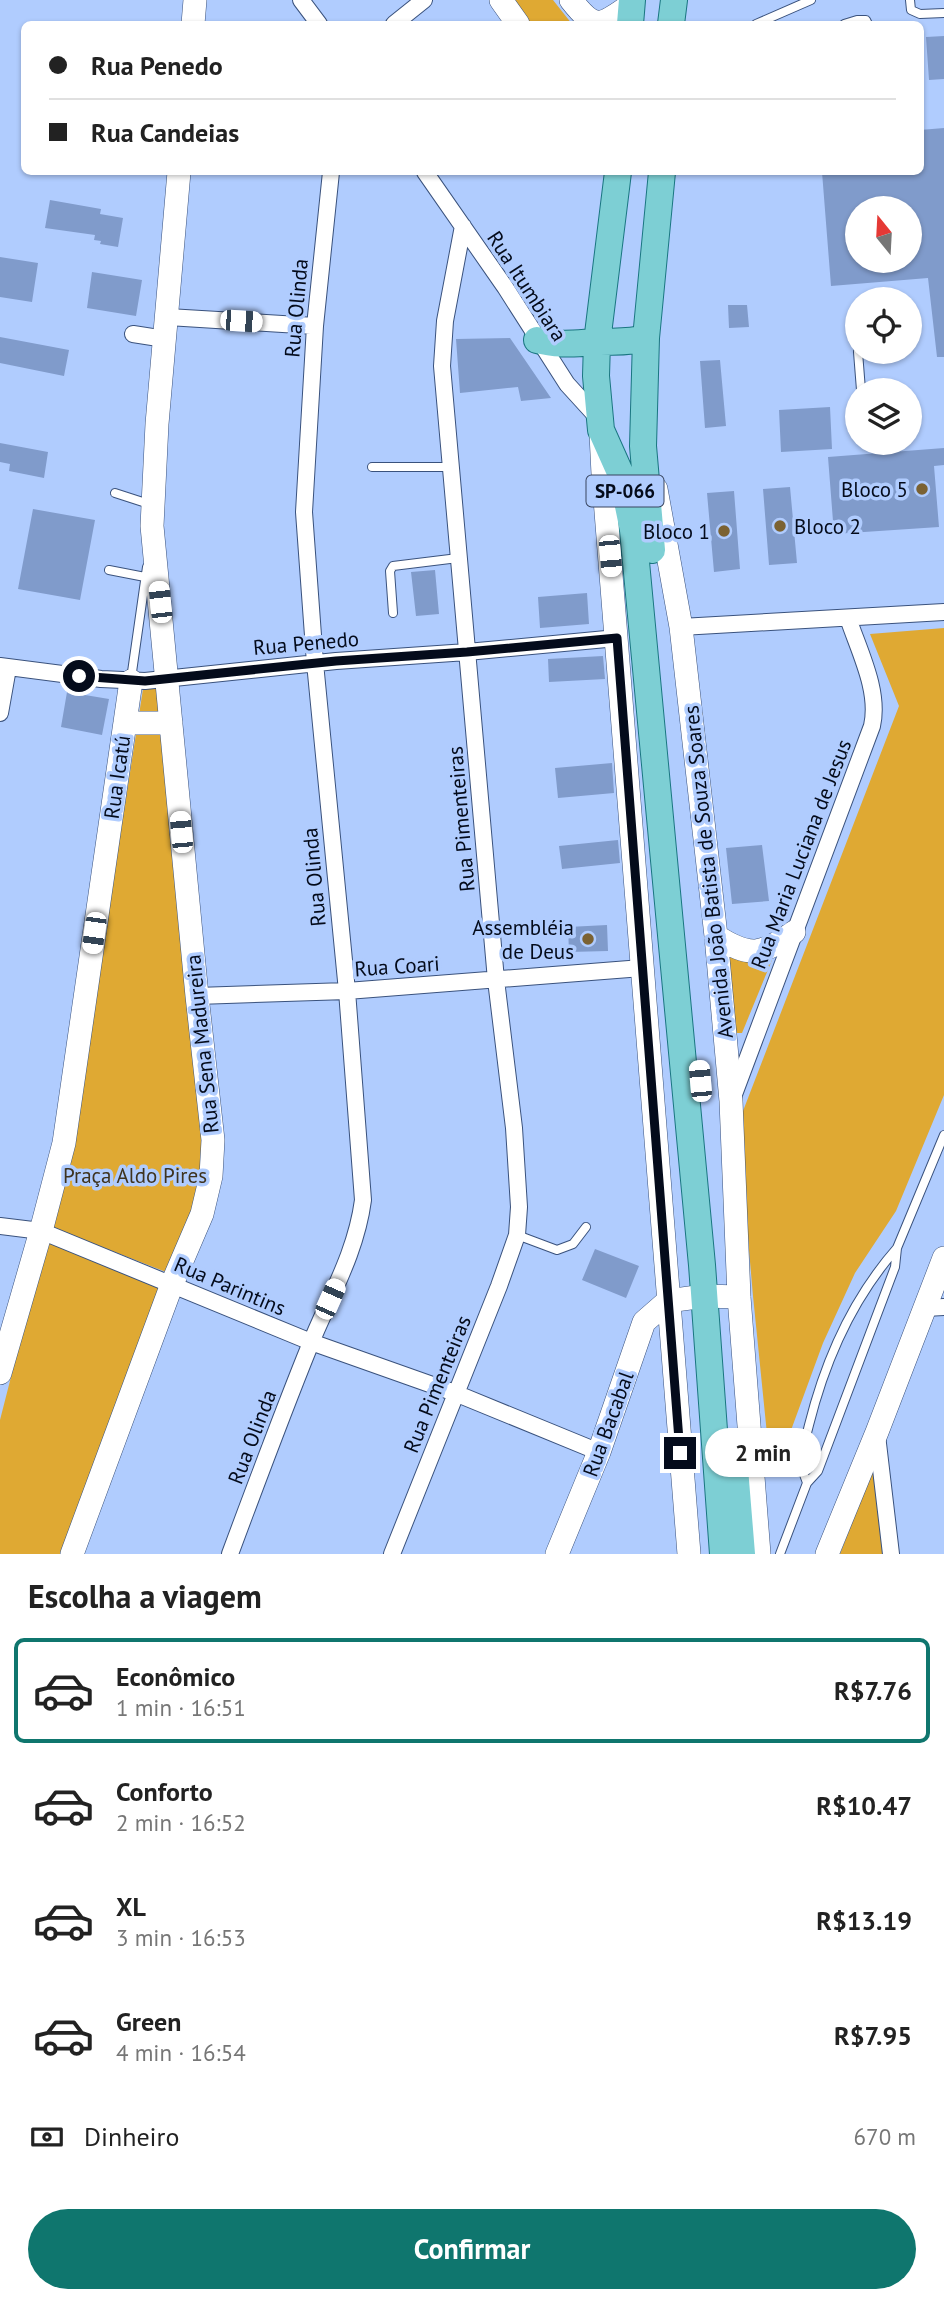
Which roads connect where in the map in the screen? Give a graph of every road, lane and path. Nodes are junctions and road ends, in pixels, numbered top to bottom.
1 (301, 0) edge
2 (424, 0) edge
3 (501, 0) edge
4 (572, 0) edge
5 (674, 0) edge
6 (810, 0) edge
7 (910, 0) edge
8 (629, 12) edge
9 (944, 13) edge
10 (317, 21) edge
11 (398, 21) edge
12 (516, 21) edge
13 (592, 21) edge
14 (608, 21) edge
15 (671, 21) edge
16 (763, 21) edge
17 (179, 175) edge
18 (331, 175) edge
19 (427, 175) edge
20 (618, 175) edge
21 (662, 175) edge
22 (463, 226) junction
23 (314, 326) junction
24 (166, 328) junction
25 (133, 334) dead end
26 (646, 338) junction
27 (537, 340) junction
28 (597, 342) junction
29 (600, 425) junction
30 (643, 446) junction
31 (372, 467) dead end
32 (450, 467) junction
33 (115, 493) dead end
34 (152, 515) junction
35 (458, 558) junction
36 (109, 570) dead end
37 (145, 577) junction
38 (944, 612) edge
39 (393, 613) dead end
40 (848, 618) junction
41 (681, 627) junction
42 (617, 638) junction
43 (467, 652) junction
44 (315, 663) junction
45 (4, 667) edge
46 (167, 678) junction
47 (131, 681) junction
48 (0, 713) edge
49 (125, 723) junction
50 (171, 723) junction
51 (794, 932) junction
52 (716, 936) junction
53 (642, 968) junction
54 (496, 980) junction
55 (346, 991) junction
56 (197, 996) junction
57 (731, 1101) junction
58 (944, 1135) edge
59 (0, 1226) edge
60 (586, 1227) dead end
61 (41, 1231) junction
62 (517, 1235) junction
63 (897, 1248) junction
64 (944, 1258) edge
65 (172, 1284) junction
66 (721, 1297) junction
67 (668, 1301) junction
68 (934, 1307) edge
69 (311, 1342) junction
70 (0, 1373) edge
71 (455, 1393) junction
72 (877, 1432) junction
73 (600, 1452) junction
74 (807, 1483) junction
75 (756, 1505) junction
76 (741, 1542) edge
77 (564, 1548) edge
78 (72, 1554) edge
79 (230, 1554) edge
80 (392, 1554) edge
81 (689, 1554) edge
82 (724, 1554) edge
83 (760, 1554) edge
84 (780, 1554) edge
85 (827, 1554) edge
86 (891, 1554) edge

1 - 10 street
2 - 11 street
3 - 12 street
4 - 13 street
5 - 15 main road
6 - 16 lane
7 - 9 lane
8 - 14 street
17 - 24 street, Rua Icatú
18 - 23 street, Rua Olinda
19 - 22 street, Rua Itumbiara
20 - 28 main road, SP-066
21 - 26 main road, SP-066
22 - 27 street, Rua Itumbiara
22 - 32 street, Rua Pimenteiras
23 - 24 street
23 - 44 street, Rua Olinda
24 - 25 street
24 - 34 street, Rua Icatú
26 - 28 main road
26 - 30 main road, SP-066
27 - 28 main road
27 - 29 street, Rua Itumbiara
28 - 29 main road, SP-066
29 - 42 street
29 - 66 main road, SP-066
30 - 41 street, Avenida João Batista de Souza Soares
30 - 66 main road, SP-066
31 - 32 lane
32 - 35 street, Rua Pimenteiras
33 - 34 lane
34 - 37 lane, Rua Icatú
34 - 46 street, Rua Sena Madureira
35 - 39 lane
35 - 43 street, Rua Pimenteiras
36 - 37 lane
37 - 47 lane, Rua Icatú
38 - 40 street
40 - 41 street
40 - 51 street, Rua Maria Luciana de Jesus
41 - 52 street, Avenida João Batista de Souza Soares
42 - 43 street, Rua Penedo
42 - 53 street
43 - 44 street, Rua Penedo
43 - 54 street, Rua Pimenteiras
44 - 46 street, Rua Penedo
44 - 55 street, Rua Olinda
45 - 47 street, Rua Penedo
45 - 48 street
46 - 47 street, Rua Penedo
46 - 50 street, Rua Sena Madureira
47 - 49 street, Rua Icatú
49 - 50 street
49 - 61 street, Rua Icatú
50 - 56 street, Rua Sena Madureira
51 - 52 street
51 - 57 street, Rua Maria Luciana de Jesus
52 - 57 street, Avenida João Batista de Souza Soares
53 - 54 street, Rua Coari
53 - 67 street
54 - 55 street, Rua Coari
54 - 62 street, Rua Pimenteiras
55 - 56 street, Rua Coari
55 - 69 street, Rua Olinda
56 - 65 street, Rua Sena Madureira
57 - 66 street, Avenida João Batista de Souza Soares
58 - 63 lane
59 - 61 street, Rua Parintins
60 - 62 lane
61 - 65 street, Rua Parintins
61 - 70 street, Rua Icatú
62 - 71 street, Rua Pimenteiras
63 - 74 lane
63 - 74 lane
64 - 68 street
65 - 69 street, Rua Parintins
65 - 78 street, Rua Sena Madureira
66 - 67 street
66 - 75 street, Avenida João Batista de Souza Soares
66 - 76 main road, SP-066
66 - 82 main road, SP-066
67 - 73 street, Rua Bacabal
67 - 81 street
68 - 72 street
69 - 71 street, Rua Parintins
69 - 79 street, Rua Olinda
71 - 73 street, Rua Parintins
71 - 80 street, Rua Pimenteiras
72 - 85 street
72 - 86 street
73 - 77 street, Rua Bacabal
74 - 84 lane
75 - 76 street
75 - 83 street, Avenida João Batista de Souza Soares
76 - 82 street

